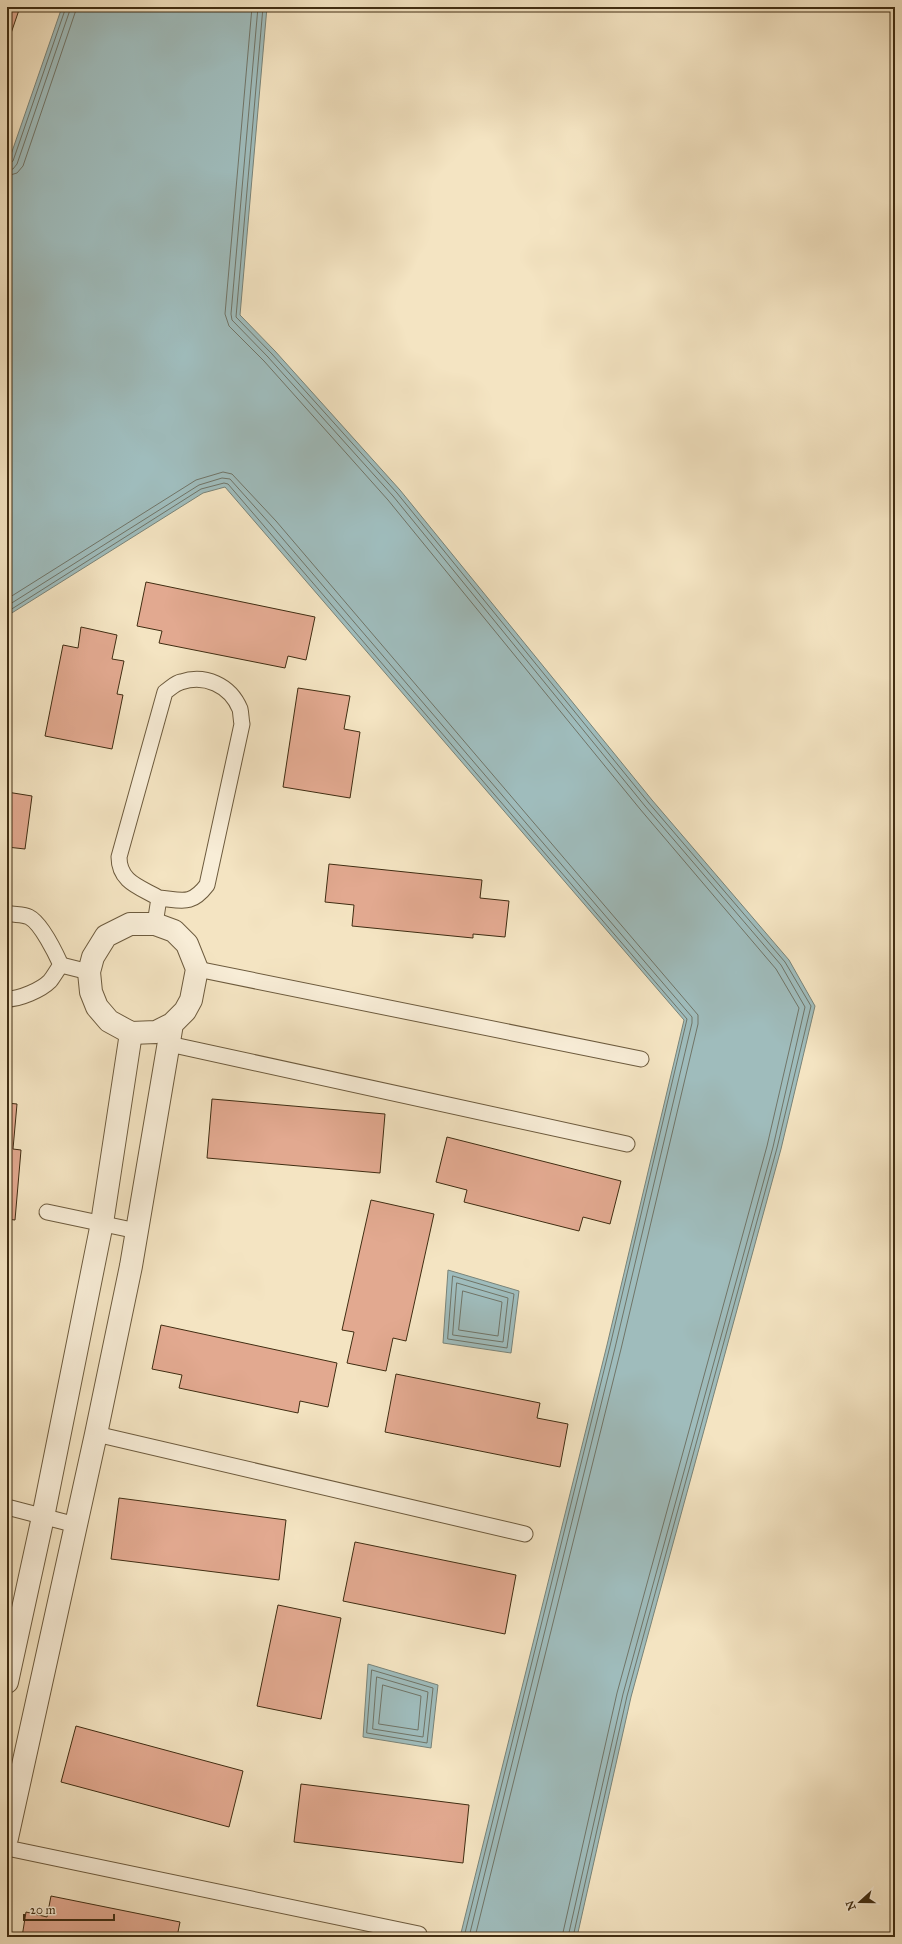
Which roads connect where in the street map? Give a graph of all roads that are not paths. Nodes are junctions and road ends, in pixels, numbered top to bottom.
1 (159, 898) junction
2 (7, 914) edge
3 (155, 924) junction
4 (61, 965) junction
5 (197, 969) junction
6 (89, 972) junction
7 (7, 999) edge
8 (131, 1033) junction
9 (170, 1034) junction
10 (641, 1059) dead end
11 (627, 1144) dead end
12 (47, 1212) dead end
13 (102, 1223) junction
14 (137, 1231) junction
15 (96, 1434) junction
16 (7, 1507) edge
17 (43, 1517) junction
18 (76, 1526) junction
19 (525, 1534) dead end
20 (17, 1636) junction
21 (50, 1643) junction
22 (7, 1682) edge
23 (7, 1838) edge
24 (7, 1848) edge
25 (419, 1934) dead end

1 - 1 lane
1 - 3 lane
2 - 4 lane
3 - 5 street
3 - 6 street
4 - 6 lane
4 - 7 lane
5 - 9 street
5 - 10 lane
6 - 8 street
8 - 9 street
8 - 13 street
9 - 11 lane
9 - 14 street
12 - 13 lane
13 - 14 lane
13 - 17 street
14 - 15 street
15 - 18 street
15 - 19 lane
16 - 17 lane
17 - 18 lane
17 - 20 street
18 - 21 street
20 - 21 street
20 - 22 street
21 - 23 street
24 - 25 lane

